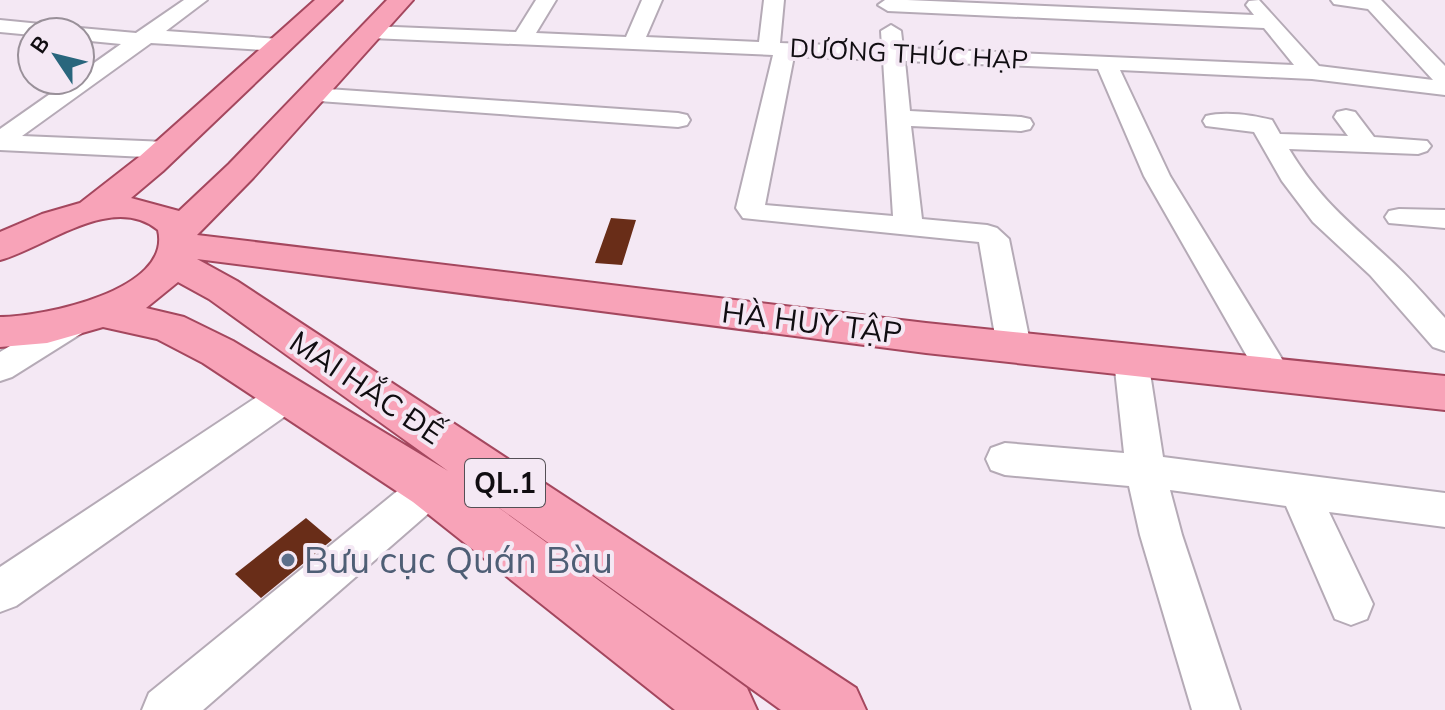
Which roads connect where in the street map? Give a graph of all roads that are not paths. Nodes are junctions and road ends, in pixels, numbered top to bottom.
1 (197, 0) edge
2 (330, 0) edge
3 (401, 0) edge
4 (546, 0) edge
5 (652, 0) edge
6 (774, 0) edge
7 (1251, 0) edge
8 (1341, 0) edge
9 (887, 2) edge
10 (1371, 2) edge
11 (1270, 22) junction
12 (371, 32) junction
13 (96, 35) edge
14 (142, 38) junction
15 (523, 38) junction
16 (634, 42) junction
17 (280, 45) junction
18 (777, 48) junction
19 (894, 53) junction
20 (1106, 63) junction
21 (1312, 72) junction
22 (1445, 79) edge
23 (1445, 88) edge
24 (313, 95) junction
25 (1346, 117) dead end
26 (901, 118) junction
27 (678, 120) dead end
28 (1215, 121) dead end
29 (12, 122) edge
30 (1021, 124) dead end
31 (0, 141) edge
32 (1273, 141) junction
33 (1367, 144) junction
34 (1418, 146) dead end
35 (167, 150) junction
36 (90, 213) junction
37 (1399, 217) dead end
38 (1445, 219) edge
39 (0, 224) edge
40 (46, 224) junction
41 (908, 226) junction
42 (177, 246) junction
43 (0, 248) edge
44 (86, 319) junction
45 (0, 332) edge
46 (1445, 339) edge
47 (1014, 347) junction
48 (1131, 360) junction
49 (0, 368) edge
50 (1276, 377) junction
51 (1445, 393) edge
52 (288, 395) junction
53 (1005, 459) dead end
54 (1145, 471) junction
55 (431, 487) junction
56 (1300, 492) junction
57 (1445, 510) edge
58 (0, 592) edge
59 (1351, 604) dead end
60 (166, 710) edge
61 (725, 710) edge
62 (834, 710) edge
63 (1216, 710) edge

1 - 14 street
2 - 17 main road
3 - 12 main road
4 - 15 street
5 - 16 street
6 - 18 street
7 - 11 street
8 - 10 street
9 - 11 street
9 - 19 street
10 - 22 street
11 - 21 street
12 - 15 street, DƯƠNG THÚC HẠP
12 - 24 main road
13 - 14 street
14 - 17 street
14 - 29 street
15 - 16 street, DƯƠNG THÚC HẠP
16 - 18 street, DƯƠNG THÚC HẠP
17 - 35 main road
18 - 19 street, DƯƠNG THÚC HẠP
18 - 41 street
19 - 20 street, DƯƠNG THÚC HẠP
19 - 26 street
20 - 21 street, DƯƠNG THÚC HẠP
20 - 50 street
21 - 23 street, DƯƠNG THÚC HẠP
24 - 27 street
24 - 42 main road
25 - 33 street
26 - 30 street
26 - 41 street
28 - 32 street
29 - 31 street
31 - 35 street
32 - 33 street
32 - 46 street
33 - 34 street
35 - 36 main road
36 - 40 main road, QL.1
36 - 42 main road, QL.1
37 - 38 street
39 - 40 main road, QL.1
40 - 43 main road, QL.1
41 - 47 street
42 - 44 main road, QL.1
42 - 47 main road, HÀ HUY TẬP
42 - 62 main road, MAI HẮC ĐẾ / QL.1
44 - 45 main road, QL.1
44 - 49 street
44 - 52 main road, MAI HẮC ĐẾ / QL.1
47 - 48 main road, HÀ HUY TẬP
48 - 50 main road, HÀ HUY TẬP
48 - 54 street
50 - 51 main road, HÀ HUY TẬP
52 - 55 main road, MAI HẮC ĐẾ / QL.1
52 - 58 street
53 - 54 street
54 - 56 street
54 - 63 street
55 - 60 street
55 - 61 main road, MAI HẮC ĐẾ / QL.1
56 - 57 street
56 - 59 street

